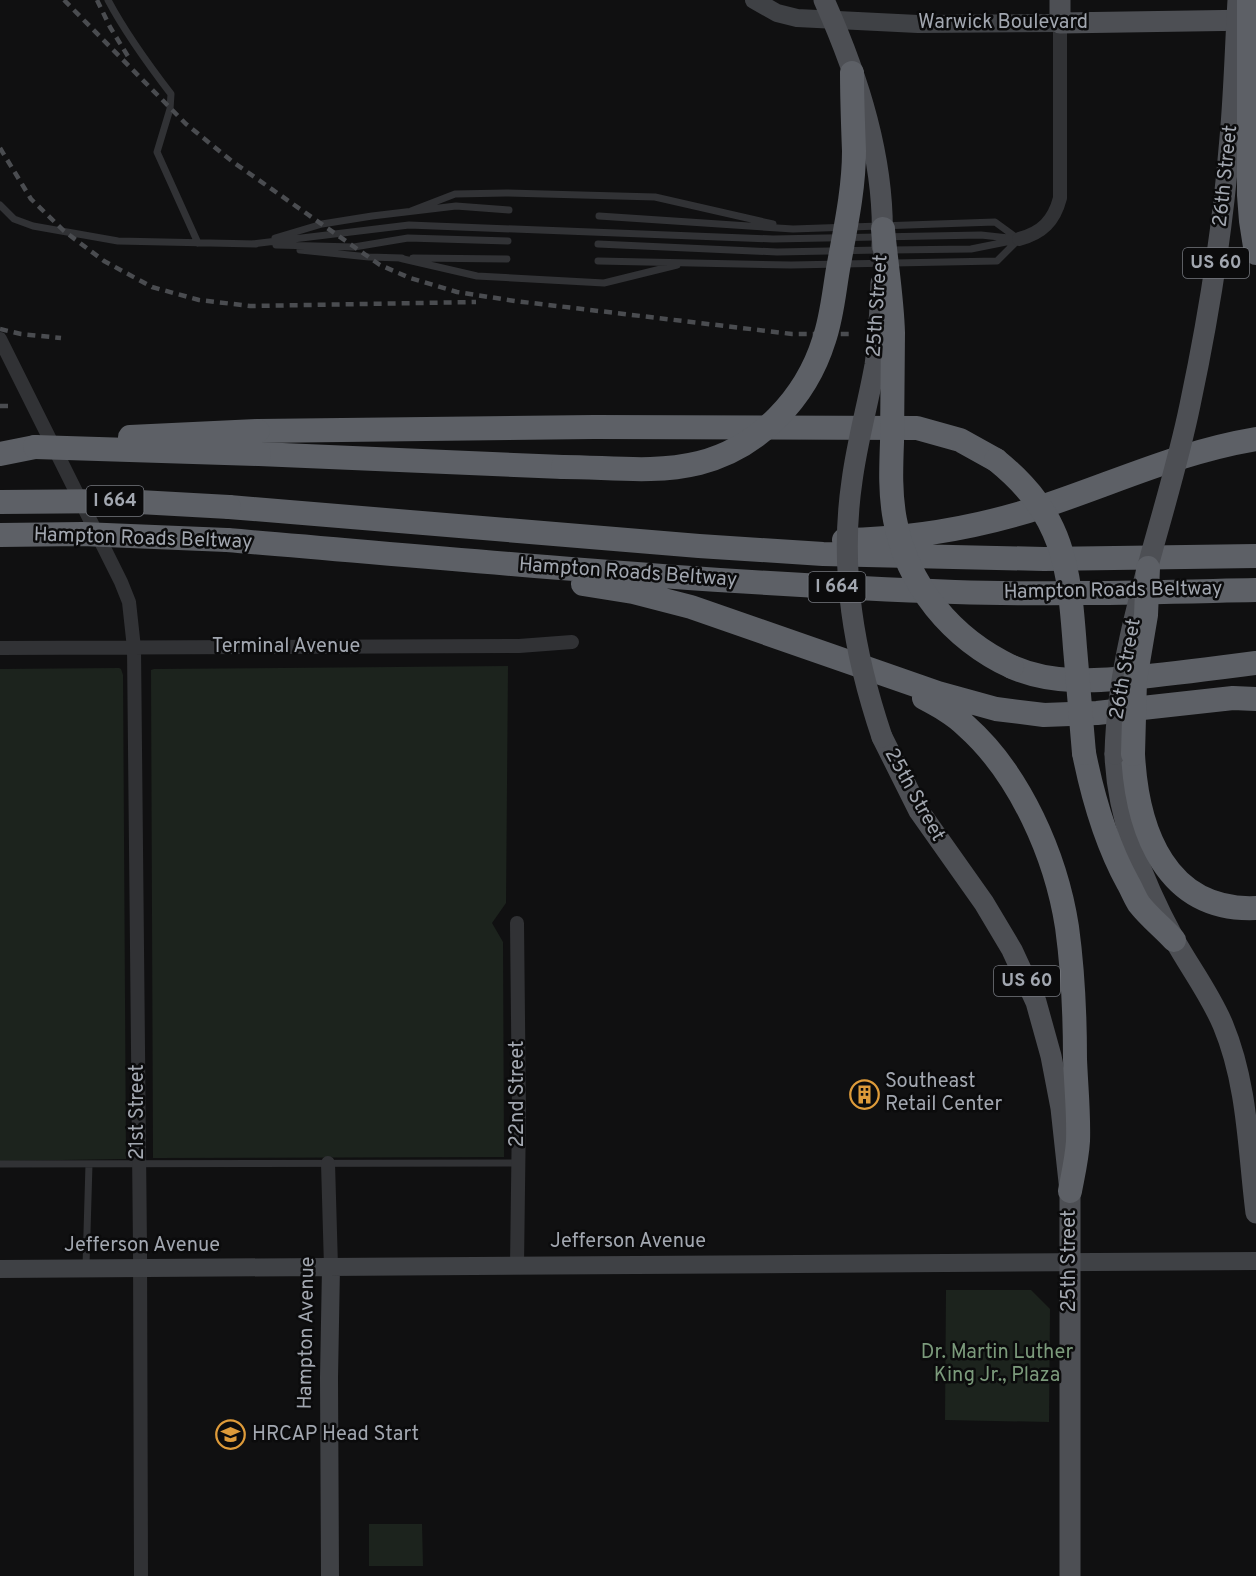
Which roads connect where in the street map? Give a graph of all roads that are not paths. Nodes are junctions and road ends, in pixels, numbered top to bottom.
1 (108, 0) edge
2 (754, 0) edge
3 (824, 0) edge
4 (1060, 0) edge
5 (1238, 0) edge
6 (1249, 0) edge
7 (1256, 20) edge
8 (1060, 23) junction
9 (852, 73) junction
10 (0, 205) edge
11 (510, 210) dead end
12 (411, 212) junction
13 (599, 216) dead end
14 (793, 229) junction
15 (883, 229) junction
16 (1019, 239) junction
17 (508, 241) dead end
18 (198, 243) junction
19 (252, 244) junction
20 (598, 244) dead end
21 (1256, 253) edge
22 (399, 258) junction
23 (507, 259) dead end
24 (598, 261) dead end
25 (687, 262) junction
26 (0, 339) edge
27 (1256, 439) edge
28 (259, 442) junction
29 (0, 454) edge
30 (0, 502) edge
31 (0, 535) edge
32 (699, 546) junction
33 (1256, 556) edge
34 (419, 557) junction
35 (1148, 568) joint
36 (1256, 590) edge
37 (572, 642) dead end
38 (0, 648) edge
39 (134, 648) junction
40 (1256, 663) edge
41 (888, 677) junction
42 (1256, 699) edge
43 (1124, 754) junction
44 (1256, 908) edge
45 (518, 923) dead end
46 (1174, 940) junction
47 (139, 1163) junction
48 (328, 1163) junction
49 (518, 1163) junction
50 (0, 1164) edge
51 (88, 1164) junction
52 (1070, 1191) junction
53 (1256, 1213) edge
54 (1256, 1260) edge
55 (1071, 1261) junction
56 (517, 1265) junction
57 (331, 1267) junction
58 (140, 1268) junction
59 (0, 1269) edge
60 (86, 1269) junction
61 (141, 1576) edge
62 (330, 1576) edge
63 (1070, 1576) edge

1 - 18 lane
2 - 8 main road, Warwick Boulevard
3 - 9 main road, 25th Street / US 60, bridge
4 - 8 main road
5 - 35 main road, 26th Street / US 60, bridge
6 - 21 highway, bridge
7 - 8 main road, Warwick Boulevard
8 - 16 street
9 - 15 main road, 25th Street / US 60, bridge
9 - 28 highway, bridge
10 - 18 lane
11 - 12 lane
12 - 14 lane
12 - 19 lane
13 - 14 lane
14 - 16 lane
15 - 40 highway, bridge
15 - 52 main road, 25th Street / US 60, bridge
16 - 19 lane
16 - 20 lane
16 - 25 lane
17 - 19 lane
18 - 19 lane
19 - 22 lane
22 - 23 lane
22 - 25 lane
24 - 25 lane
26 - 39 street, 21st Street
27 - 32 highway
28 - 29 highway, bridge
28 - 46 highway, bridge
30 - 32 highway, Hampton Roads Beltway / I 664, bridge
31 - 34 highway, Hampton Roads Beltway / I 664, bridge
32 - 33 highway, Hampton Roads Beltway / I 664
34 - 36 highway, Hampton Roads Beltway / I 664
34 - 41 highway
35 - 43 highway, bridge
37 - 39 street, Terminal Avenue
38 - 39 street, Terminal Avenue
39 - 47 street, 21st Street
41 - 42 highway
41 - 52 highway
43 - 44 highway
43 - 46 main road
45 - 49 street, 22nd Street
46 - 53 main road
47 - 48 lane
47 - 51 lane
47 - 58 street, 21st Street
48 - 49 lane
48 - 57 street, Hampton Avenue
49 - 56 street, 22nd Street
50 - 51 lane
51 - 60 lane
52 - 55 main road, 25th Street / US 60
54 - 55 main road, Jefferson Avenue
55 - 56 main road, Jefferson Avenue
55 - 63 main road, 25th Street / US 60
56 - 57 main road, Jefferson Avenue
57 - 58 main road, Jefferson Avenue
57 - 62 main road, Hampton Avenue
58 - 60 main road, Jefferson Avenue
58 - 61 street, 21st Street
59 - 60 main road, Jefferson Avenue

